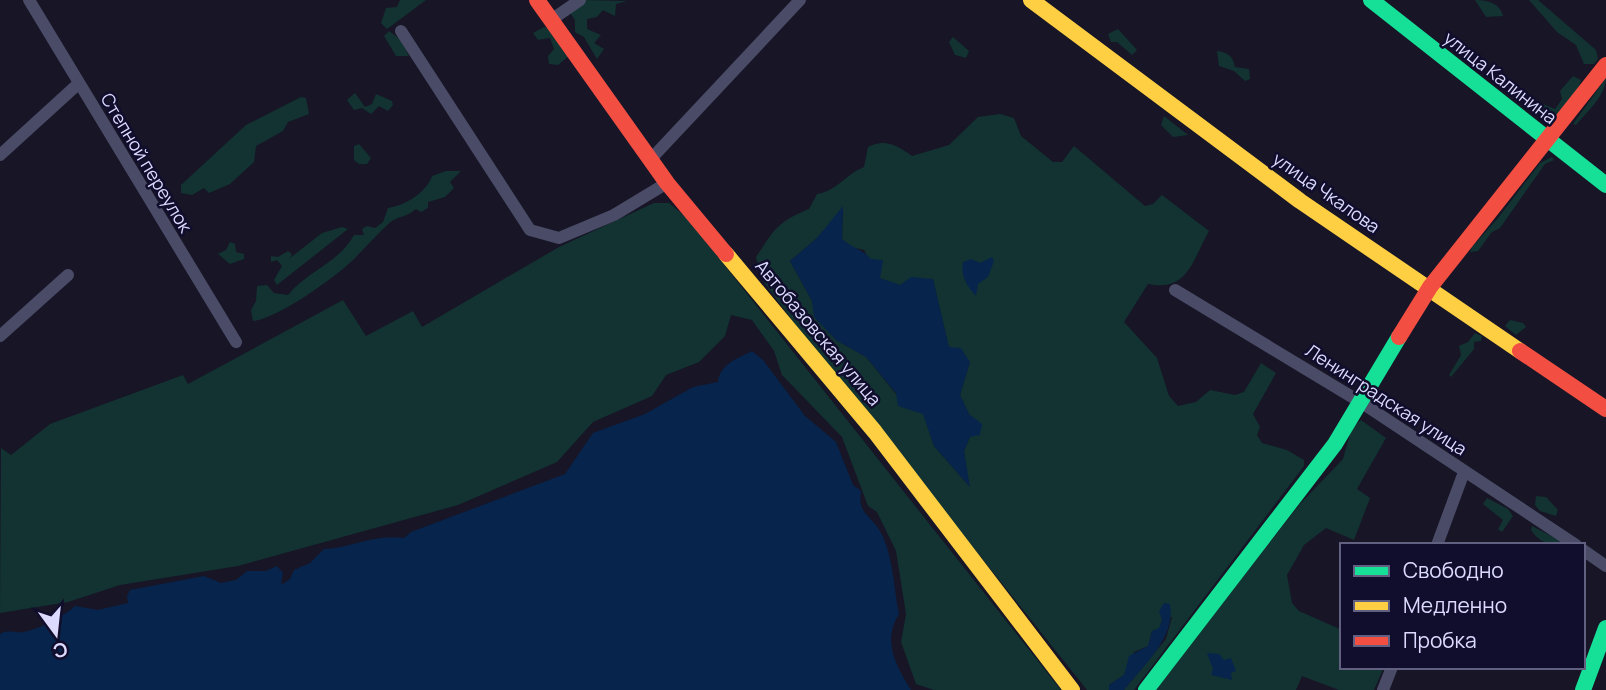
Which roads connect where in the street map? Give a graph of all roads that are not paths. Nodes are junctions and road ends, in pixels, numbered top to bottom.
1 (29, 0) edge
2 (537, 0) edge
3 (580, 0) edge
4 (800, 0) edge
5 (1031, 0) edge
6 (1371, 0) edge
7 (551, 20) junction
8 (401, 31) dead end
9 (1606, 65) edge
10 (78, 84) junction
11 (1548, 140) junction
12 (0, 155) edge
13 (650, 160) junction
14 (667, 183) junction
15 (1606, 185) edge
16 (68, 275) dead end
17 (1430, 287) junction
18 (1175, 290) dead end
19 (0, 336) edge
20 (236, 342) dead end
21 (1362, 403) junction
22 (1606, 409) edge
23 (1464, 471) junction
24 (1438, 543) edge
25 (1573, 543) edge
26 (1585, 551) edge
27 (1606, 566) edge
28 (1606, 628) edge
29 (1391, 669) edge
30 (1072, 690) edge
31 (1146, 690) edge
32 (1383, 690) edge
33 (1583, 690) edge

1 - 10 street, Степной переулок
2 - 7 street, Автобазовская улица
3 - 7 street
4 - 13 street
5 - 17 street, улица Чкалова
6 - 11 street, улица Калинина
7 - 13 street, Автобазовская улица
8 - 14 street
9 - 11 street
10 - 12 street
10 - 20 street, Степной переулок
11 - 15 street, улица Калинина
11 - 17 street
13 - 14 street, Автобазовская улица
14 - 30 street, Автобазовская улица
16 - 19 street
17 - 21 street
17 - 22 street, улица Чкалова
18 - 21 street, Ленинградская улица
21 - 23 street, Ленинградская улица
21 - 31 street
23 - 24 street
23 - 25 street, Ленинградская улица
26 - 27 street
28 - 33 street
29 - 32 street

